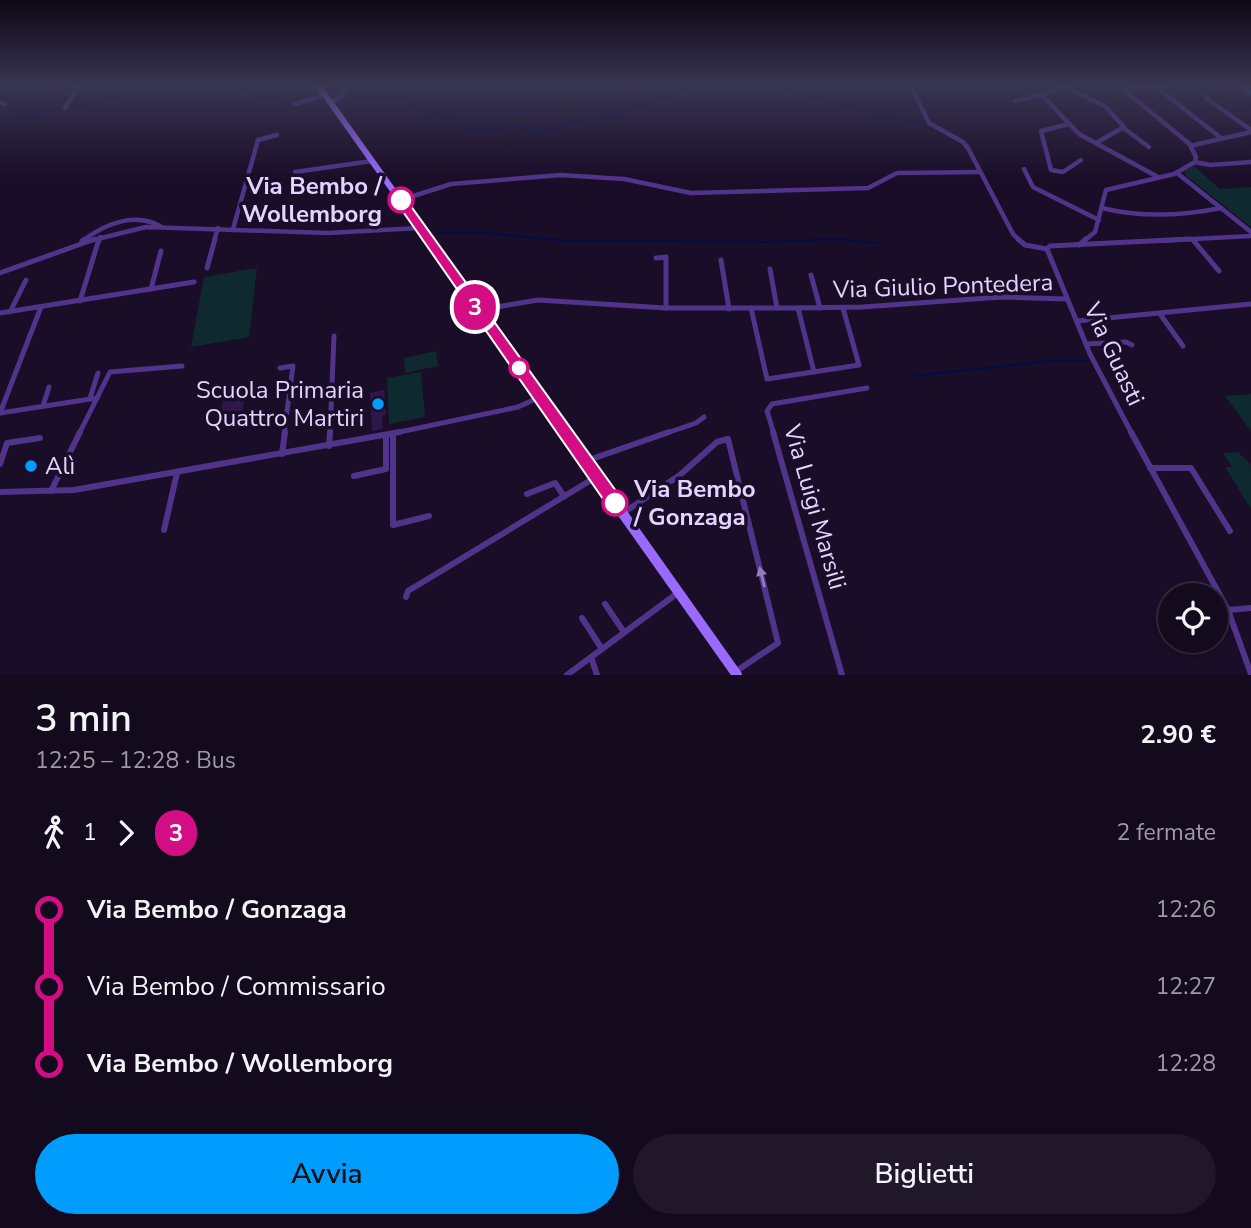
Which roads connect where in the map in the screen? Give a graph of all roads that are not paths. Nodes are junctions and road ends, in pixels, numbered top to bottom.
1 (340, 116) edge
2 (926, 116) edge
3 (1062, 116) edge
4 (1114, 116) edge
5 (1156, 116) edge
6 (1194, 116) edge
7 (1231, 116) edge
8 (1069, 124) junction
9 (1125, 129) junction
10 (1251, 131) edge
11 (277, 135) dead end
12 (1222, 138) junction
13 (1096, 143) junction
14 (1192, 146) junction
15 (1149, 147) dead end
16 (1195, 159) junction
17 (1082, 160) dead end
18 (372, 161) junction
19 (1251, 162) edge
20 (1208, 165) joint
21 (1024, 169) dead end
22 (295, 172) dead end
23 (980, 172) junction
24 (1177, 173) junction
25 (1158, 177) junction
26 (401, 200) junction
27 (1102, 208) junction
28 (1221, 208) junction
29 (1099, 220) junction
30 (160, 226) junction
31 (218, 228) junction
32 (419, 228) junction
33 (233, 229) junction
34 (1249, 235) edge
35 (1092, 236) joint
36 (100, 237) junction
37 (1193, 240) junction
38 (81, 243) junction
39 (1251, 244) edge
40 (1079, 245) junction
41 (1047, 249) junction
42 (161, 251) dead end
43 (656, 258) dead end
44 (721, 260) dead end
45 (207, 268) dead end
46 (770, 269) dead end
47 (1219, 271) dead end
48 (0, 273) edge
49 (811, 275) dead end
50 (26, 279) dead end
51 (194, 282) dead end
52 (151, 289) junction
53 (1068, 299) junction
54 (80, 301) junction
55 (1251, 304) edge
56 (41, 307) junction
57 (666, 308) junction
58 (751, 308) junction
59 (777, 308) junction
60 (798, 308) junction
61 (820, 308) junction
62 (844, 308) junction
63 (729, 309) junction
64 (478, 310) junction
65 (10, 312) junction
66 (0, 313) edge
67 (1160, 314) junction
68 (1077, 321) junction
69 (334, 336) dead end
70 (1086, 344) junction
71 (1132, 345) dead end
72 (1183, 346) dead end
73 (182, 366) dead end
74 (280, 368) dead end
75 (814, 372) junction
76 (98, 373) dead end
77 (49, 387) dead end
78 (867, 388) dead end
79 (540, 397) junction
80 (93, 398) junction
81 (43, 406) junction
82 (704, 417) dead end
83 (390, 434) junction
84 (40, 438) dead end
85 (329, 446) junction
86 (282, 454) junction
87 (585, 461) junction
88 (0, 464) edge
89 (1150, 468) junction
90 (177, 473) junction
91 (354, 476) dead end
92 (596, 477) junction
93 (51, 491) junction
94 (0, 492) edge
95 (527, 494) dead end
96 (564, 496) junction
97 (622, 513) junction
98 (429, 516) dead end
99 (164, 530) dead end
100 (1230, 531) dead end
101 (1213, 583) edge
102 (679, 592) junction
103 (407, 594) dead end
104 (605, 604) dead end
105 (1251, 608) edge
106 (1228, 610) joint
107 (582, 618) dead end
108 (624, 632) junction
109 (602, 649) junction
110 (590, 657) junction
111 (736, 673) edge
112 (1251, 674) edge
113 (567, 675) edge
114 (597, 675) edge
115 (842, 675) edge

1 - 18 main road
2 - 23 street
3 - 8 street
4 - 9 street
5 - 14 street
6 - 12 street
7 - 10 street
8 - 13 street
8 - 17 street
9 - 13 street
9 - 15 street
10 - 12 street
11 - 33 street
12 - 14 street
13 - 25 street
14 - 16 street
16 - 20 street
16 - 24 street
18 - 22 street
18 - 26 main road
19 - 20 street
21 - 29 street
23 - 26 street
23 - 41 street
24 - 25 street
24 - 28 street
25 - 27 street
26 - 32 main road
27 - 28 street
27 - 29 street
28 - 34 street
29 - 35 street
30 - 31 street
30 - 36 street
30 - 38 street
31 - 33 street
31 - 45 street
32 - 33 street
32 - 64 main road
34 - 37 street
34 - 39 street
35 - 40 street
36 - 38 street
36 - 54 street
37 - 40 street
37 - 47 street
38 - 48 street
40 - 41 street
41 - 53 street, Via Guasti
42 - 52 street
43 - 57 street
44 - 63 street
46 - 59 street
49 - 61 street, Via Giulio Pontedera
50 - 65 street
51 - 52 street
52 - 54 street
53 - 62 street, Via Giulio Pontedera
53 - 68 street, Via Guasti
54 - 56 street
55 - 67 street
56 - 65 street
56 - 81 street
57 - 63 street, Via Giulio Pontedera
57 - 64 street, Via Giulio Pontedera
58 - 59 street, Via Giulio Pontedera
58 - 63 street, Via Giulio Pontedera
58 - 75 street
59 - 60 street, Via Giulio Pontedera
60 - 61 street, Via Giulio Pontedera
60 - 75 street
61 - 62 street, Via Giulio Pontedera
62 - 75 street
64 - 79 main road
65 - 66 street
67 - 68 street
67 - 72 street
68 - 70 street, Via Guasti
69 - 85 street
70 - 71 street
70 - 89 street, Via Guasti
73 - 80 street
74 - 86 street
76 - 80 street
77 - 81 street
78 - 115 street, Via Luigi Marsili
79 - 83 street
79 - 87 main road
80 - 81 street
80 - 93 street
82 - 87 street
83 - 85 street
83 - 91 street
83 - 98 street
84 - 88 street
85 - 86 street
86 - 90 street
87 - 92 main road
89 - 100 street
89 - 101 street, Via Guasti
90 - 93 street
90 - 99 street
92 - 96 street
92 - 97 main road
93 - 94 street
95 - 96 street
96 - 103 street
97 - 102 main road
111 -> 97 street
102 - 108 street
102 - 111 main road
104 - 108 street
105 - 106 street
106 - 112 street, Via Guasti
107 - 109 street
108 - 109 street
109 - 110 street
110 - 113 street
110 - 114 street

